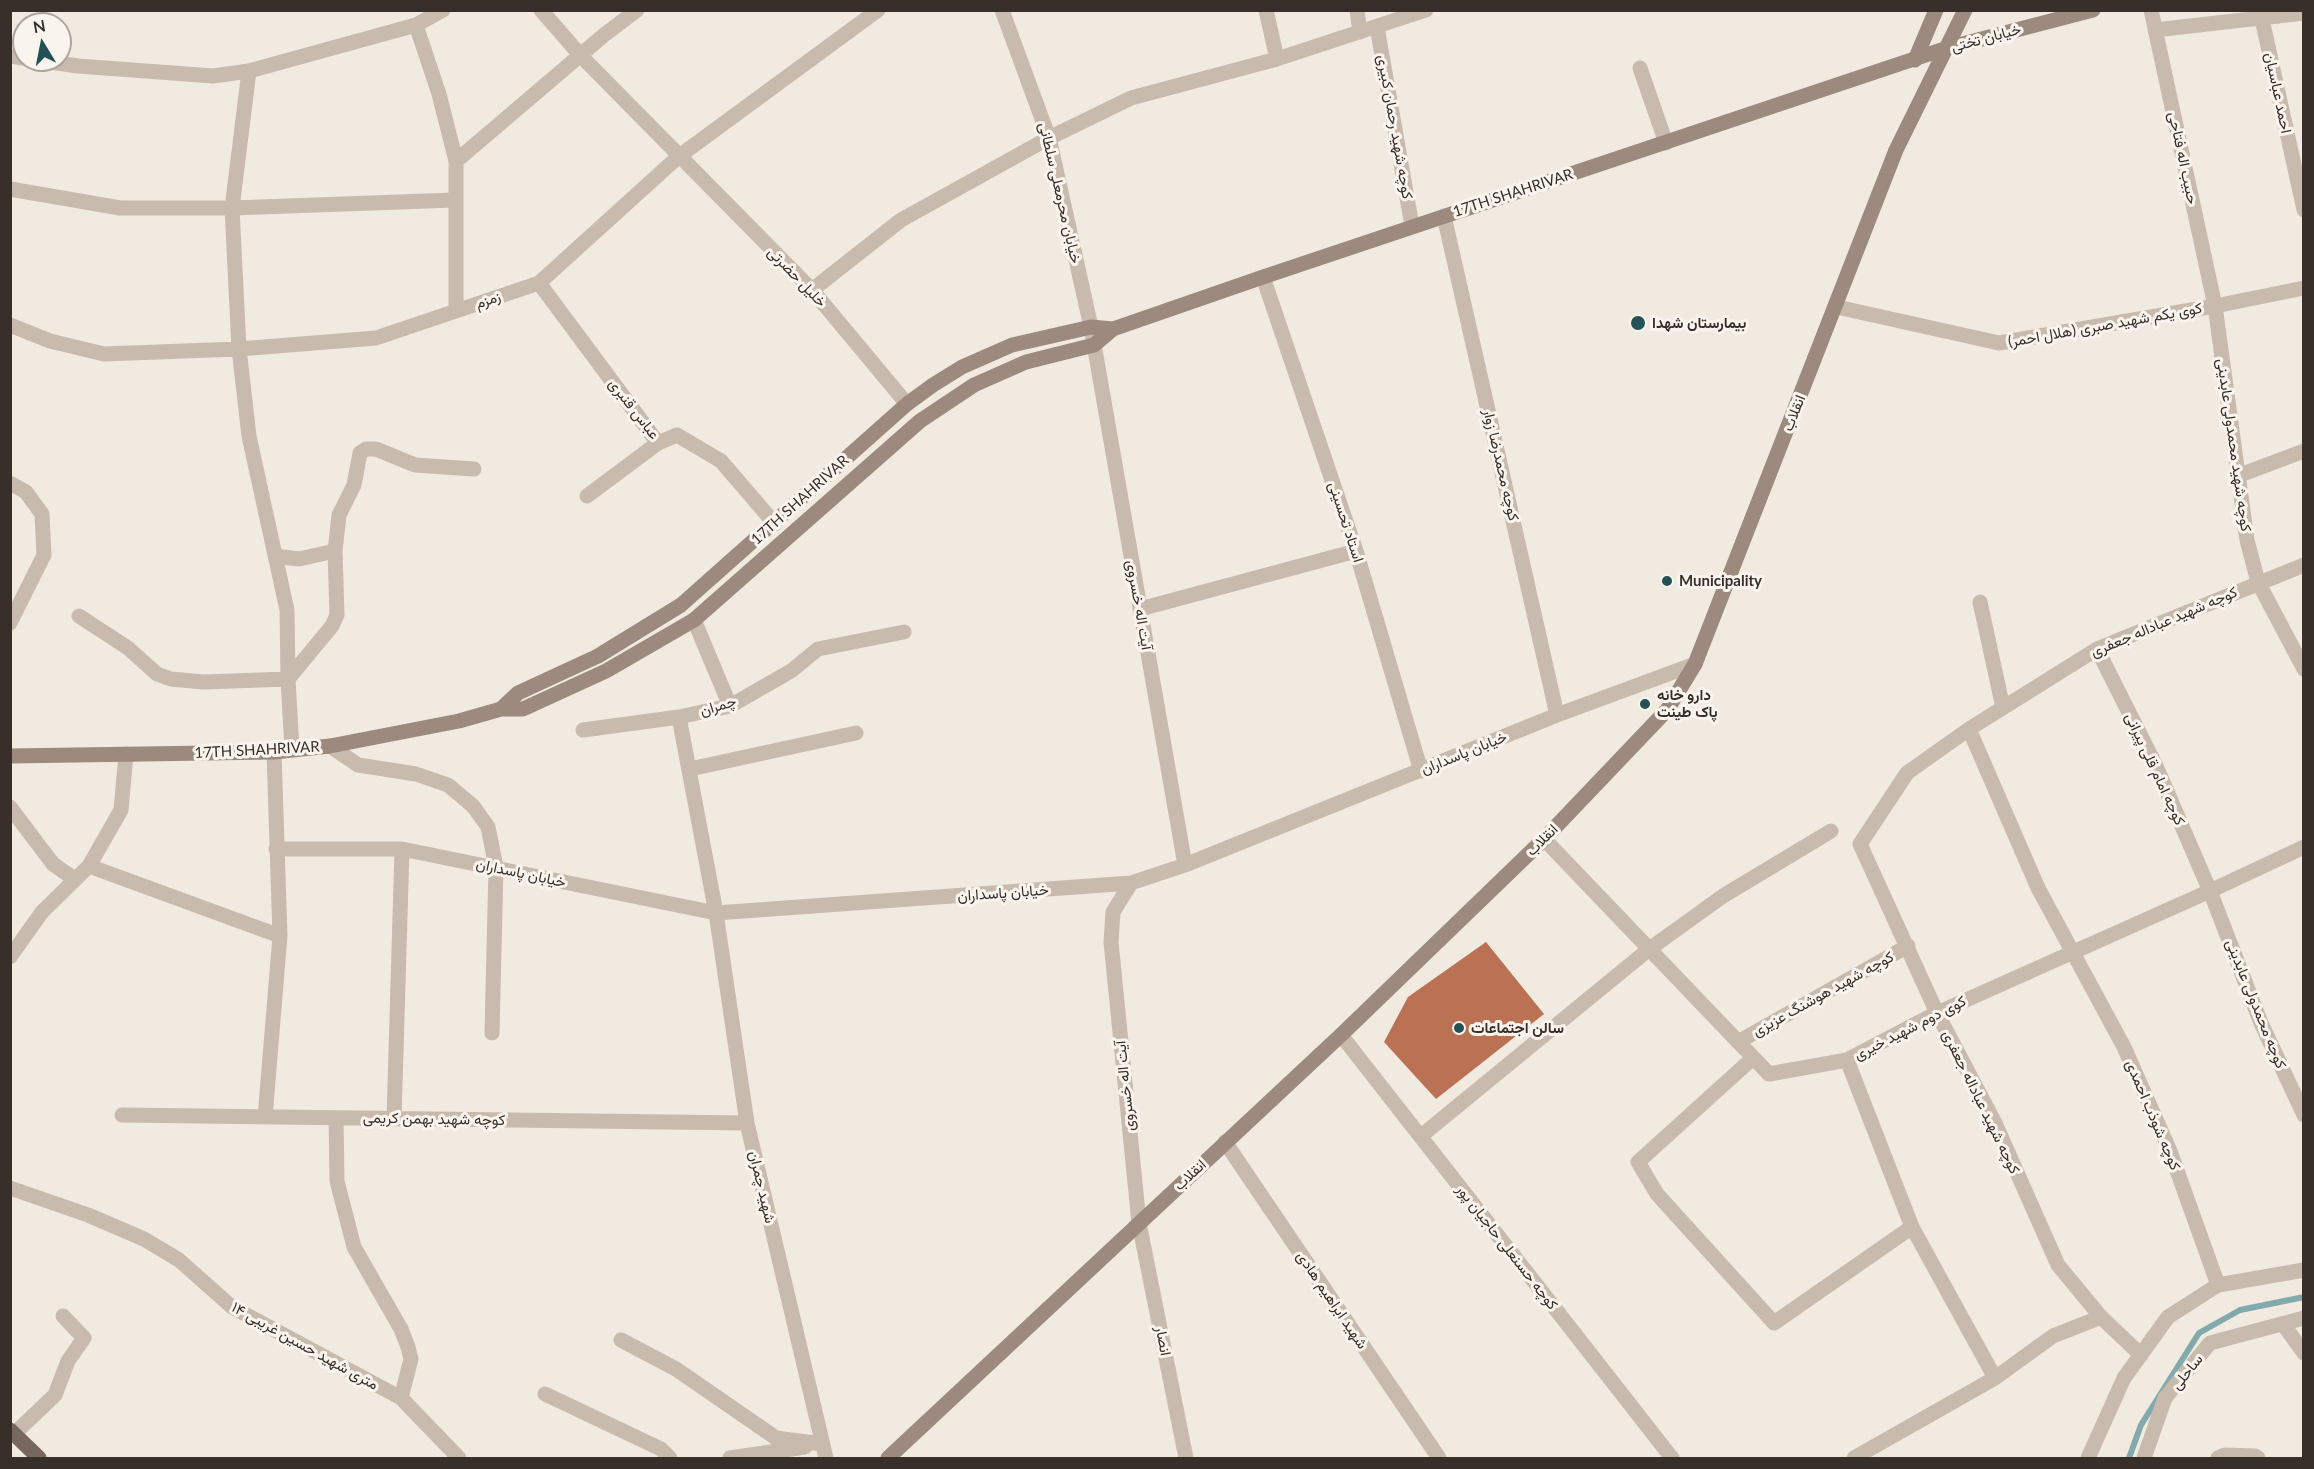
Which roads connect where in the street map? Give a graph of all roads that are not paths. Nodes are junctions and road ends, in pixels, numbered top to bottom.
1 (443, 10) edge
2 (541, 10) edge
3 (637, 10) edge
4 (878, 10) edge
5 (1002, 10) edge
6 (1266, 10) edge
7 (1357, 10) edge
8 (1426, 10) edge
9 (1936, 10) edge
10 (1965, 10) edge
11 (2093, 10) edge
12 (2151, 10) edge
13 (2261, 13) edge
14 (2304, 13) edge
15 (416, 25) junction
16 (1377, 27) junction
17 (2155, 30) junction
18 (1360, 32) junction
19 (1947, 48) junction
20 (581, 56) junction
21 (1277, 59) junction
22 (1914, 60) junction
23 (72, 65) edge
24 (1640, 68) dead end
25 (249, 71) junction
26 (1049, 138) junction
27 (1666, 143) junction
28 (678, 157) junction
29 (456, 161) junction
30 (10, 189) edge
31 (455, 200) junction
32 (232, 208) junction
33 (2304, 210) edge
34 (1444, 216) junction
35 (1412, 226) junction
36 (1263, 277) junction
37 (539, 283) junction
38 (2304, 288) edge
39 (812, 290) junction
40 (2215, 306) junction
41 (1837, 307) junction
42 (456, 311) junction
43 (10, 325) edge
44 (1091, 327) junction
45 (1113, 329) junction
46 (1094, 345) junction
47 (239, 349) junction
48 (907, 404) junction
49 (658, 443) junction
50 (2304, 451) edge
51 (474, 469) dead end
52 (2240, 475) junction
53 (10, 483) edge
54 (587, 496) dead end
55 (775, 524) junction
56 (335, 550) junction
57 (1356, 551) junction
58 (275, 556) junction
59 (2304, 565) edge
60 (2258, 582) junction
61 (1980, 602) dead end
62 (1140, 609) junction
63 (79, 616) dead end
64 (693, 620) junction
65 (10, 623) edge
66 (904, 632) dead end
67 (2097, 649) junction
68 (1695, 664) junction
69 (2304, 669) edge
70 (288, 679) junction
71 (730, 706) junction
72 (2003, 708) junction
73 (501, 709) junction
74 (1557, 715) junction
75 (679, 717) junction
76 (1969, 729) junction
77 (583, 730) dead end
78 (856, 733) dead end
79 (330, 746) junction
80 (292, 749) junction
81 (274, 752) junction
82 (126, 754) junction
83 (10, 756) edge
84 (690, 769) junction
85 (1420, 771) junction
86 (10, 807) edge
87 (1831, 831) dead end
88 (1544, 839) junction
89 (2304, 846) edge
90 (276, 849) junction
91 (402, 849) junction
92 (1185, 865) junction
93 (88, 866) junction
94 (496, 867) junction
95 (73, 878) junction
96 (1131, 883) junction
97 (2210, 891) junction
98 (716, 913) junction
99 (280, 936) junction
100 (1908, 946) junction
101 (1648, 950) junction
102 (2071, 953) junction
103 (10, 957) edge
104 (1937, 1013) junction
105 (492, 1033) dead end
106 (1341, 1035) junction
107 (1738, 1042) junction
108 (1754, 1058) junction
109 (1847, 1060) junction
110 (2304, 1114) edge
111 (122, 1116) dead end
112 (265, 1117) junction
113 (336, 1118) junction
114 (394, 1119) junction
115 (747, 1123) junction
116 (1421, 1136) junction
117 (1225, 1142) junction
118 (10, 1188) edge
119 (1139, 1223) junction
120 (1912, 1227) junction
121 (2304, 1270) edge
122 (2218, 1285) junction
123 (63, 1316) dead end
124 (2101, 1317) junction
125 (2304, 1318) edge
126 (2283, 1324) junction
127 (621, 1340) dead end
128 (2304, 1353) edge
129 (2141, 1355) junction
130 (1995, 1378) junction
131 (545, 1394) dead end
132 (401, 1398) junction
133 (12, 1432) edge
134 (824, 1451) edge
135 (39, 1458) edge
136 (459, 1458) edge
137 (670, 1458) edge
138 (730, 1458) edge
139 (888, 1458) edge
140 (1186, 1458) edge
141 (1440, 1458) edge
142 (1672, 1458) edge
143 (1854, 1458) edge
144 (2088, 1458) edge
145 (2144, 1458) edge
146 (2218, 1458) edge
147 (2258, 1458) edge

1 - 15 street
2 - 20 street, خلیل حضرتی
3 - 20 street
4 - 28 street, زمزم
5 - 26 street, خیابان محرمعلی سلطانی
6 - 21 street
7 - 18 street
8 - 16 street
9 - 22 main road
10 - 19 main road, انقلاب
11 - 19 main road, خیابان تختی
12 - 17 street, حبیب اله فتاحی
13 - 14 street
13 - 17 street
13 - 33 street, احمد عباسیان
15 - 25 street
15 - 29 street
16 - 18 street
16 - 35 street, کوچه شهید رحمان کبیری
17 - 40 street, حبیب اله فتاحی
18 - 21 street
19 - 22 main road, خیابان تختی
19 - 41 main road, انقلاب
20 - 28 street, خلیل حضرتی
20 - 29 street
21 - 26 street
22 - 27 main road, 17TH SHAHRIVAR
23 - 25 street
24 - 27 street
25 - 32 street
26 - 39 street
26 - 44 street, خیابان محرمعلی سلطانی
27 - 34 main road, 17TH SHAHRIVAR
28 - 37 street, زمزم
28 - 39 street, خلیل حضرتی
29 - 31 street
30 - 32 street
31 - 32 street
31 - 42 street
32 - 47 street
34 - 35 main road, 17TH SHAHRIVAR
34 - 74 street, کوچه محمدرضا زوار
35 - 36 main road, 17TH SHAHRIVAR
36 - 45 main road, 17TH SHAHRIVAR
36 - 57 street, استاد تحسینی
37 - 42 street, زمزم
37 - 49 street, عباس قنبری
38 - 40 street, کوی یکم شهید صبری (هلال احمر)
39 - 48 street, خلیل حضرتی
40 - 41 street, کوی یکم شهید صبری (هلال احمر)
40 - 52 street, کوچه شهید محمدولی عابدینی
41 - 68 main road, انقلاب
42 - 47 street, زمزم
43 - 47 street, زمزم
44 - 45 main road, 17TH SHAHRIVAR
44 - 46 street, خیابان محرمعلی سلطانی
44 - 48 main road, 17TH SHAHRIVAR
45 - 46 main road, 17TH SHAHRIVAR
46 - 62 street, آیت اله خسروی
46 - 64 main road, 17TH SHAHRIVAR
47 - 58 street
48 - 55 main road, 17TH SHAHRIVAR
49 - 54 street
49 - 55 street, عباس قنبری
50 - 52 street
51 - 56 street
52 - 60 street, کوچه شهید محمدولی عابدینی
53 - 65 street
55 - 73 main road, 17TH SHAHRIVAR
56 - 58 street
56 - 70 street
57 - 62 street
57 - 85 street, استاد تحسینی
58 - 70 street
59 - 60 street, کوچه شهید عباداله جعفری
60 - 67 street, کوچه شهید عباداله جعفری
60 - 69 street, کوچه شهید محمدولی عابدینی
61 - 72 street
62 - 92 street, آیت اله خسروی
63 - 70 street
64 - 71 street
64 - 73 main road, 17TH SHAHRIVAR
66 - 71 street, چمران
67 - 72 street, کوچه شهید عباداله جعفری
67 - 97 street, کوچه امام قلی پیرانی
68 - 74 street, خیابان پاسداران
68 - 88 main road, انقلاب
70 - 80 street
71 - 75 street, چمران
72 - 76 street, کوچه شهید عباداله جعفری
73 - 79 main road, 17TH SHAHRIVAR
74 - 85 street, خیابان پاسداران
75 - 77 street
75 - 84 street, چمران
76 - 100 street, کوچه شهید عباداله جعفری
76 - 102 street
78 - 84 street
79 - 80 main road, 17TH SHAHRIVAR
79 - 94 street
80 - 81 main road, 17TH SHAHRIVAR
81 - 82 main road, 17TH SHAHRIVAR
81 - 90 street
82 - 83 main road, 17TH SHAHRIVAR
82 - 93 street
84 - 98 street, چمران
85 - 92 street, خیابان پاسداران
86 - 95 street
87 - 101 street
88 - 101 street, کوی دوم شهید خیری
88 - 106 main road, انقلاب
89 - 97 street, کوی دوم شهید خیری
90 - 91 street, خیابان پاسداران
90 - 99 street
91 - 94 street, خیابان پاسداران
91 - 114 street
92 - 96 street, خیابان پاسداران
93 - 95 street
93 - 99 street
94 - 98 street, خیابان پاسداران
94 - 105 street
95 - 103 street
96 - 98 street, خیابان پاسداران
96 - 119 street, آیت اله خسروی
97 - 102 street, کوی دوم شهید خیری
97 - 110 street, کوچه محمدولی عابدینی
98 - 115 street, شهید چمران
99 - 112 street
100 - 104 street, کوچه شهید عباداله جعفری
100 - 107 street, کوچه شهید هوشنگ عزیزی
101 - 107 street, کوی دوم شهید خیری
101 - 116 street
102 - 104 street, کوی دوم شهید خیری
102 - 122 street, کوچه شوذب احمدی
104 - 109 street, کوی دوم شهید خیری
104 - 124 street, کوچه شهید عباداله جعفری
106 - 116 street, کوچه حسنعلی حاجیان پور
106 - 117 main road, انقلاب
107 - 108 street, کوی دوم شهید خیری
108 - 109 street, کوی دوم شهید خیری
108 - 120 street
109 - 120 street
111 - 112 street, کوچه شهید بهمن کریمی
112 - 113 street, کوچه شهید بهمن کریمی
113 - 114 street, کوچه شهید بهمن کریمی
113 - 132 street
114 - 115 street, کوچه شهید بهمن کریمی
115 - 134 street, شهید چمران
116 - 142 street, کوچه حسنعلی حاجیان پور
117 - 119 main road, انقلاب
117 - 141 street, شهید ابراهیم هادی
118 - 132 street, ۱۴ متری شهید حسین غریبی
119 - 139 main road, انقلاب
119 - 140 street, انصار
120 - 130 street
121 - 122 street
122 - 129 street
123 - 133 street
124 - 129 street, کوچه شهید عباداله جعفری
124 - 130 street
125 - 126 street, ساحلی
126 - 128 street
126 - 145 street, ساحلی
127 - 134 street
129 - 144 street
130 - 143 street
131 - 137 street
132 - 136 street, ۱۴ متری شهید حسین غریبی
133 - 135 main road
134 - 138 street
146 - 147 street

